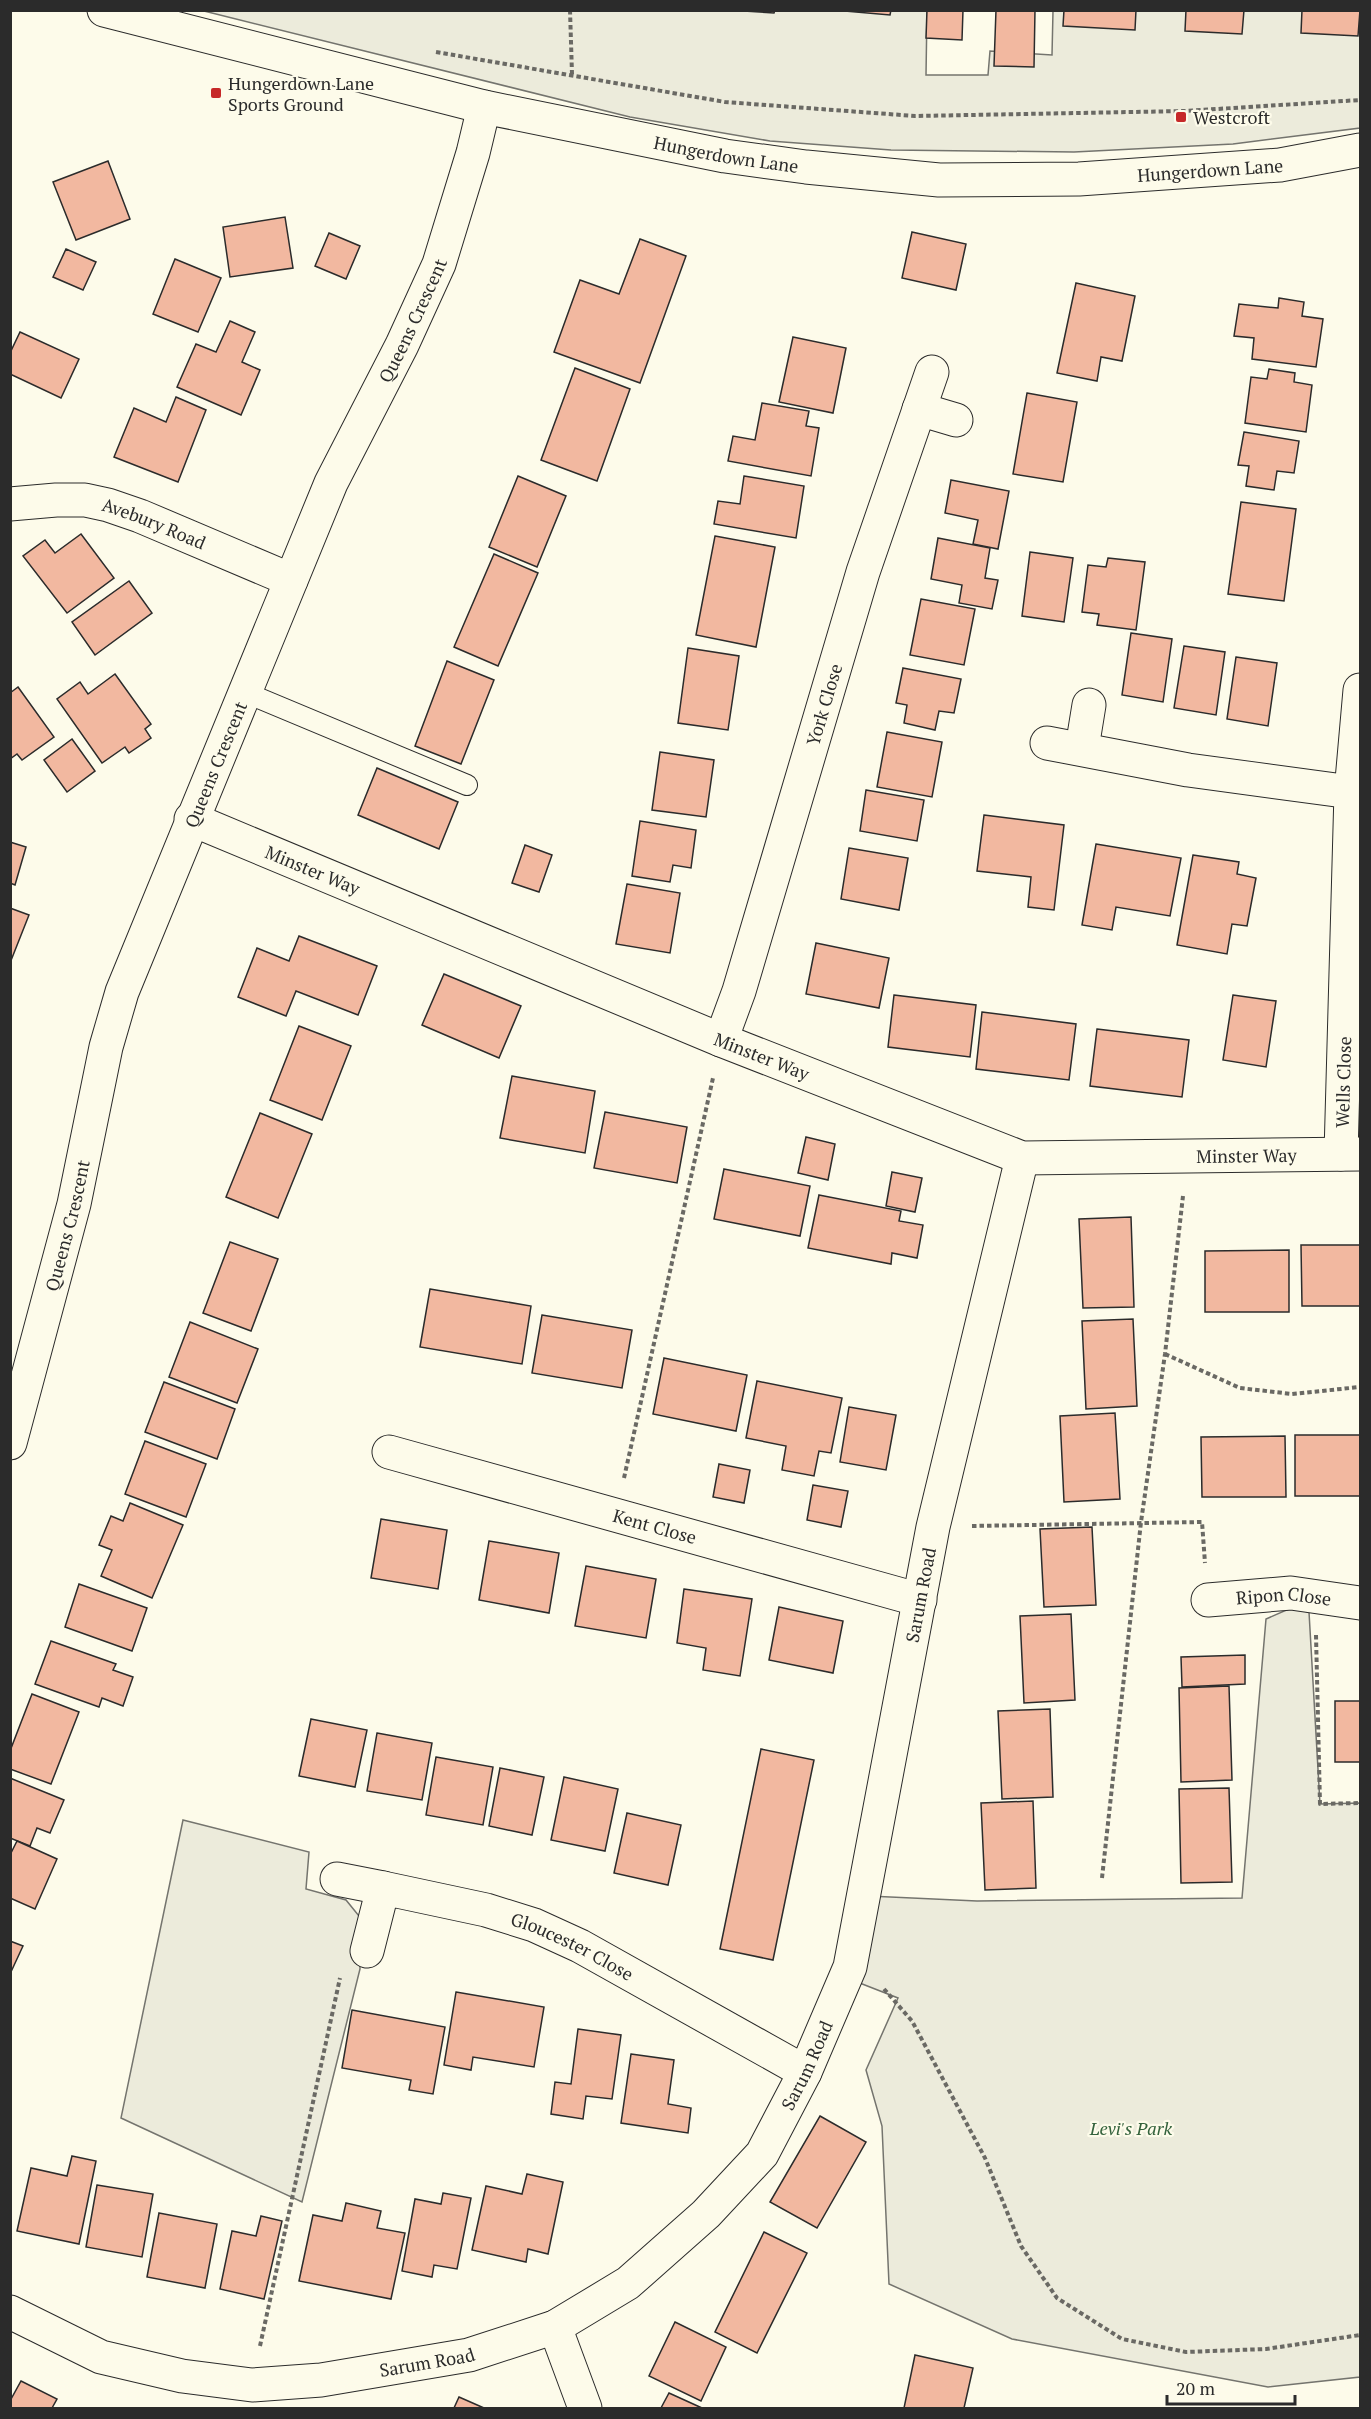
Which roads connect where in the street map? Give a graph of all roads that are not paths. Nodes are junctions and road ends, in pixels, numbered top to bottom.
1 (104, 10) edge
2 (484, 107) junction
3 (1360, 150) edge
4 (932, 372) dead end
5 (919, 409) junction
6 (956, 420) dead end
7 (10, 504) edge
8 (291, 579) junction
9 (1360, 690) edge
10 (244, 692) junction
11 (1089, 705) dead end
12 (1047, 743) dead end
13 (1082, 748) junction
14 (467, 785) dead end
15 (1351, 792) junction
16 (191, 819) junction
17 (721, 1040) junction
18 (1351, 1154) edge
19 (1022, 1158) junction
20 (10, 1443) edge
21 (389, 1452) dead end
22 (920, 1600) junction
23 (1208, 1600) road end
24 (1360, 1603) edge
25 (338, 1880) dead end
26 (383, 1888) junction
27 (367, 1951) road end
28 (805, 2072) junction
29 (10, 2312) edge
30 (555, 2327) junction
31 (585, 2409) edge

1 - 2 street, Hungerdown Lane
2 - 3 street, Hungerdown Lane
2 - 8 street, Queens Crescent
4 - 5 street, York Close
5 - 6 street
5 - 17 street, York Close
7 - 8 street, Avebury Road
8 - 10 street, Queens Crescent
9 - 15 street, Wells Close
10 - 14 lane
10 - 16 street, Queens Crescent
11 - 13 street
12 - 13 street
13 - 15 street
15 - 18 street, Wells Close
16 - 17 street, Minster Way
16 - 20 street, Queens Crescent
17 - 19 street, Minster Way
18 - 19 street, Minster Way
19 - 22 street, Sarum Road
21 - 22 street, Kent Close
22 - 28 street, Sarum Road
23 - 24 street, Ripon Close
25 - 26 street, Gloucester Close
26 - 27 street
26 - 28 street, Gloucester Close
28 - 30 street, Sarum Road
29 - 30 street, Sarum Road
30 - 31 street

